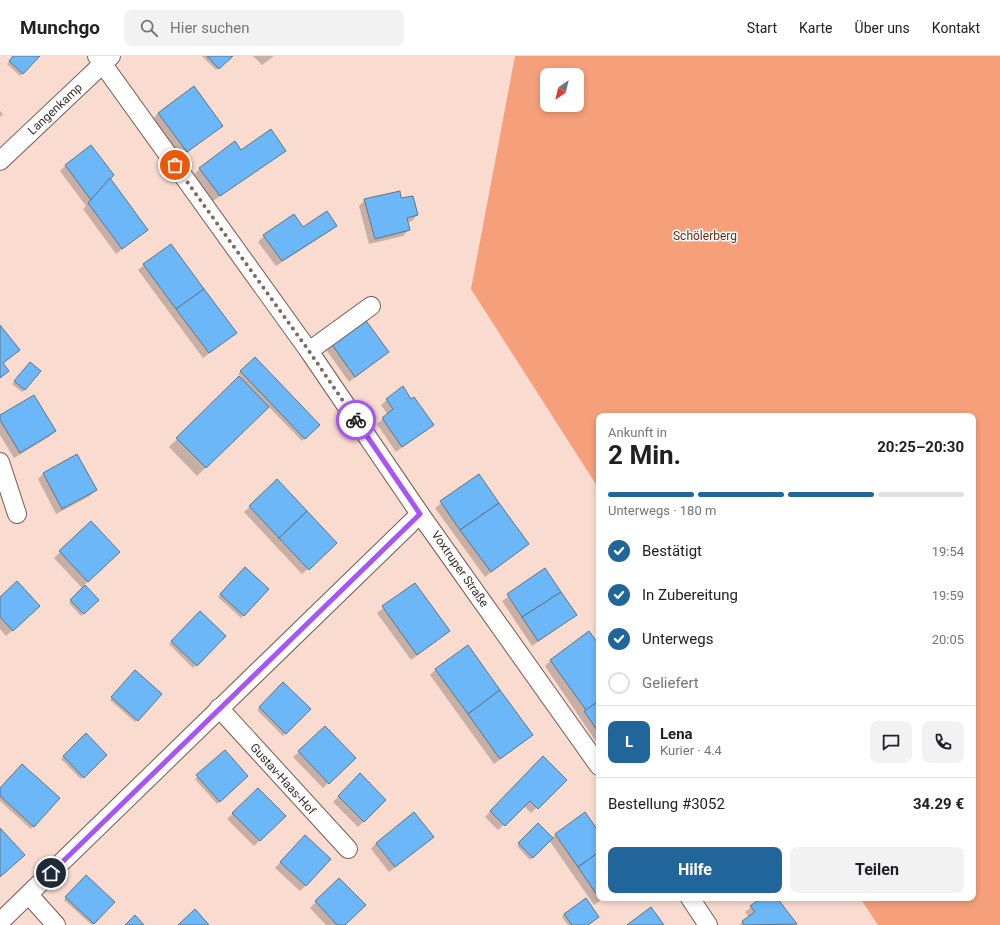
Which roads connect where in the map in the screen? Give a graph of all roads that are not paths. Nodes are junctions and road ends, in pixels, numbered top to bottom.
1 (103, 59) edge
2 (0, 161) edge
3 (371, 306) dead end
4 (309, 351) junction
5 (0, 462) edge
6 (17, 514) dead end
7 (420, 514) junction
8 (219, 708) junction
9 (596, 762) edge
10 (348, 849) dead end
11 (29, 895) junction
12 (692, 901) edge
13 (0, 922) edge
14 (56, 925) edge
15 (708, 925) edge

1 - 2 street, Langenkamp
1 - 4 street, Voxtruper Straße
3 - 4 street
4 - 7 street, Voxtruper Straße
5 - 6 street
7 - 8 street
7 - 9 street, Voxtruper Straße
8 - 10 street, Gustav-Haas-Hof
8 - 11 street
11 - 13 street
11 - 14 street
12 - 15 street

